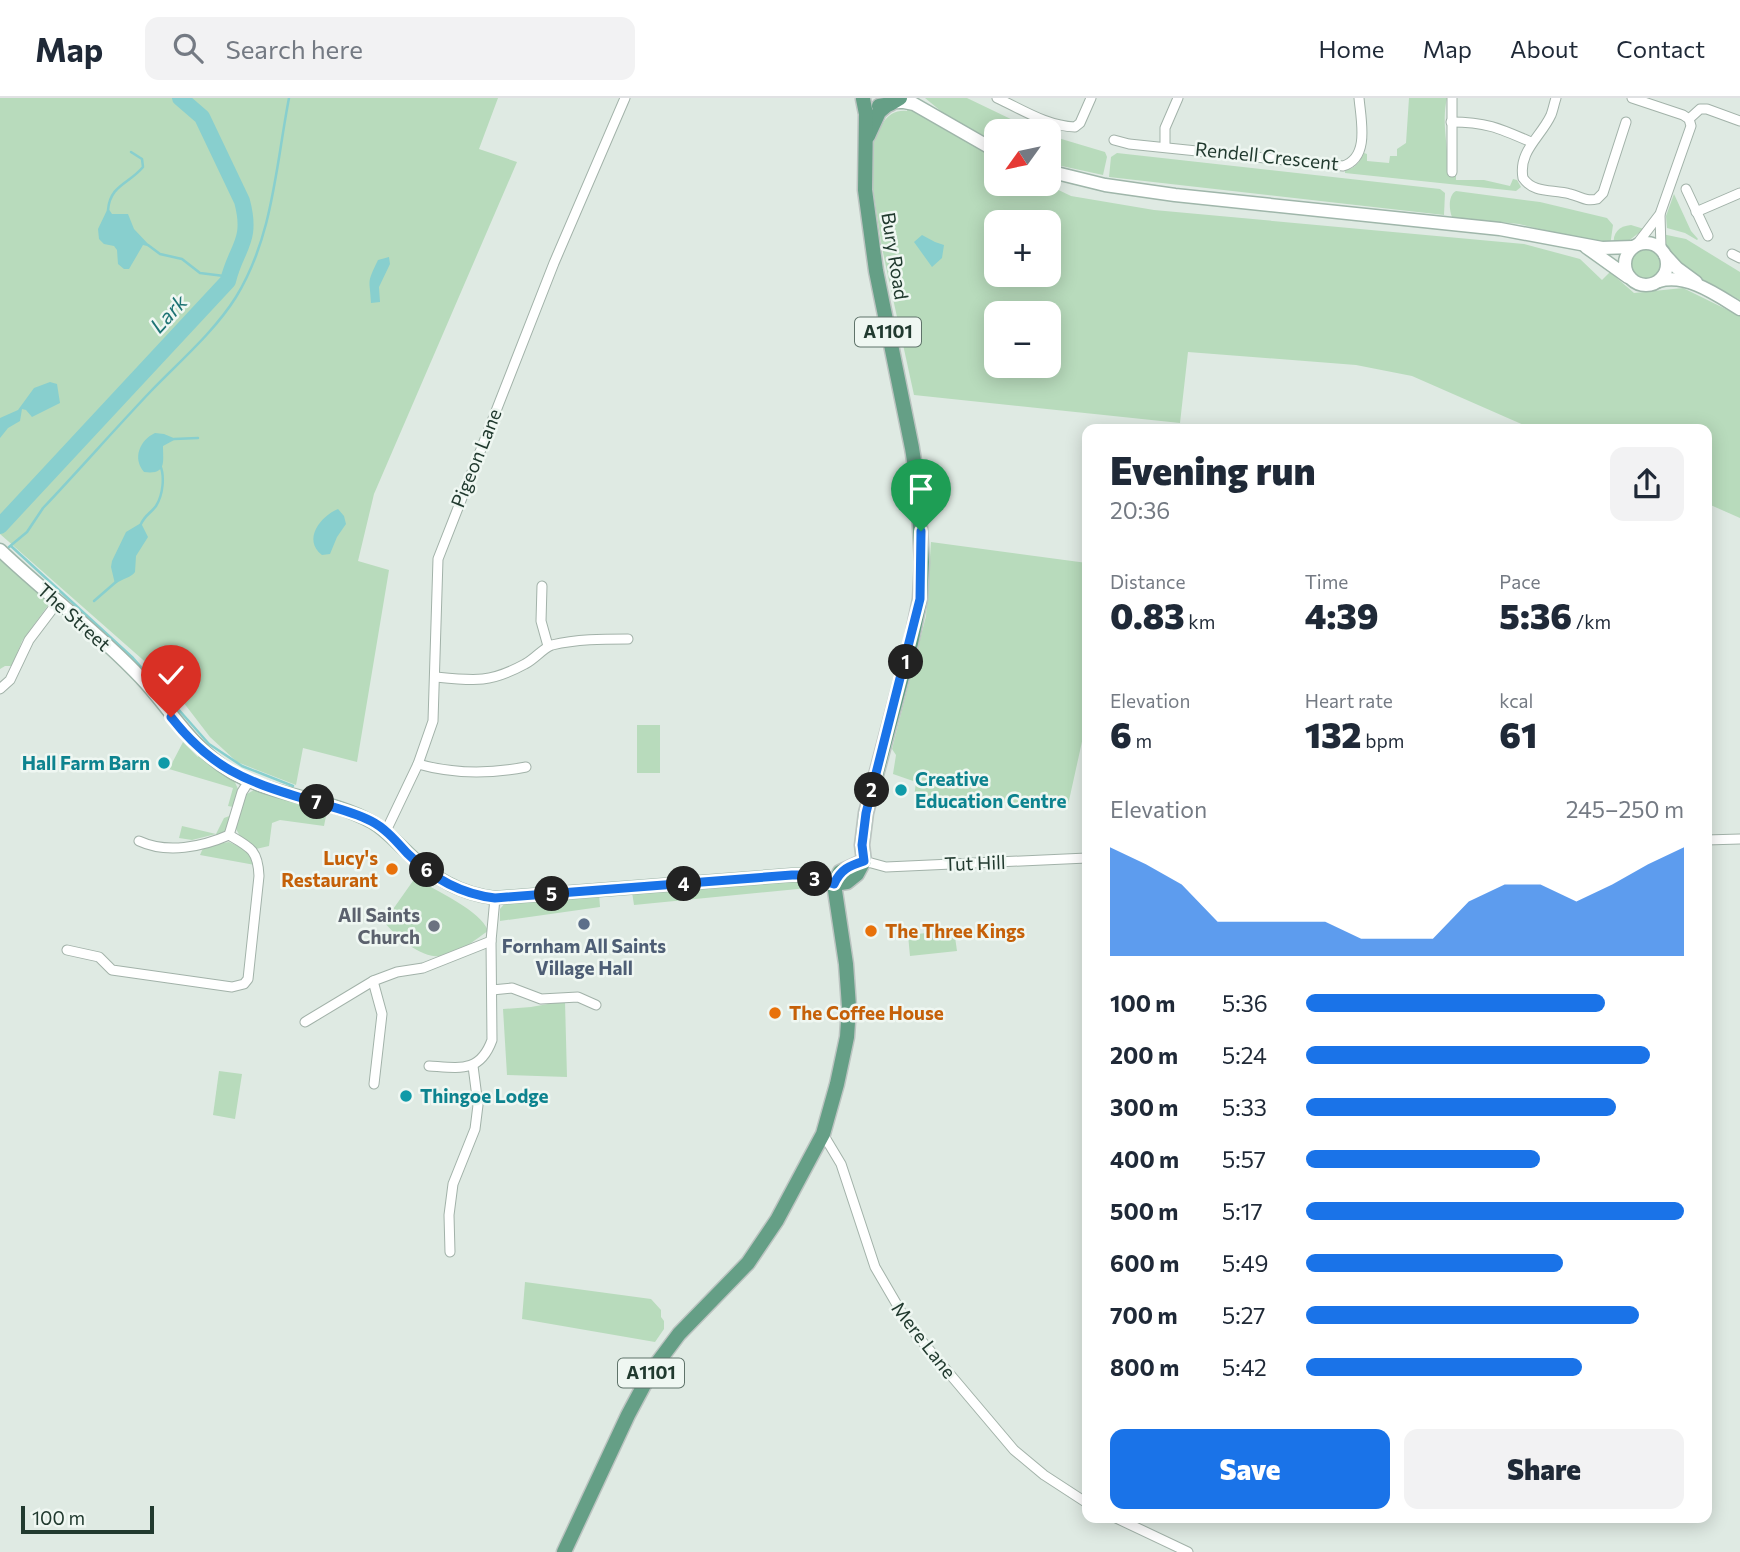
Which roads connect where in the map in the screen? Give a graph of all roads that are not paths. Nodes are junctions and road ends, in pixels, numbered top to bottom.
1 (625, 98) edge
2 (862, 98) edge
3 (918, 98) edge
4 (1091, 98) edge
5 (1178, 98) edge
6 (1359, 98) edge
7 (1452, 98) edge
8 (1556, 98) edge
9 (1632, 98) edge
10 (1000, 99) edge
11 (1646, 100) edge
12 (893, 102) edge
13 (929, 112) junction
14 (1689, 119) junction
15 (1740, 121) edge
16 (1451, 122) junction
17 (1626, 122) dead end
18 (1114, 140) dead end
19 (1531, 142) junction
20 (865, 144) junction
21 (984, 144) edge
22 (1165, 146) junction
23 (1452, 172) dead end
24 (1061, 174) edge
25 (1686, 189) dead end
26 (1740, 193) edge
27 (1696, 212) junction
28 (1660, 214) junction
29 (1708, 236) dead end
30 (1580, 243) junction
31 (1635, 245) junction
32 (1663, 252) junction
33 (1630, 279) junction
34 (1659, 281) junction
35 (1704, 289) junction
36 (1740, 309) edge
37 (0, 550) edge
38 (542, 586) dead end
39 (57, 603) junction
40 (628, 639) dead end
41 (548, 646) junction
42 (436, 677) junction
43 (0, 689) edge
44 (418, 764) junction
45 (526, 767) dead end
46 (248, 781) junction
47 (386, 831) junction
48 (229, 835) junction
49 (1740, 839) edge
50 (1712, 840) edge
51 (139, 841) dead end
52 (1082, 858) edge
53 (864, 861) junction
54 (834, 884) junction
55 (495, 898) junction
56 (491, 941) junction
57 (67, 950) dead end
58 (373, 981) junction
59 (492, 989) junction
60 (597, 1005) dead end
61 (305, 1022) dead end
62 (429, 1066) dead end
63 (473, 1066) junction
64 (374, 1084) dead end
65 (823, 1134) junction
66 (450, 1252) dead end
67 (1082, 1500) edge
68 (1127, 1523) edge
69 (565, 1552) edge
70 (1188, 1552) edge

1 - 42 street, Pigeon Lane
2 - 12 main road
2 - 20 main road, Bury Road / A1101
3 - 13 main road
4 - 10 street
5 - 22 street
6 - 22 street, Rendell Crescent
7 - 16 street
8 - 19 street
9 - 11 street
11 - 14 street
12 - 13 main road
12 - 20 main road, Bury Road / A1101
13 - 21 main road
14 - 15 street
14 - 28 street
16 - 19 street
16 - 23 street
17 - 19 street
18 - 22 street, Rendell Crescent
20 - 53 main road, Bury Road / A1101
24 - 30 main road
25 - 27 street
26 - 27 street
27 - 29 street
28 - 31 street
28 - 32 street
30 - 31 main road
30 - 33 main road
31 - 32 main road
31 - 33 main road
32 - 34 main road
32 - 35 main road
33 - 34 main road
34 - 35 main road
35 - 36 main road
37 - 39 main road, The Street
38 - 41 street
39 - 43 street
39 - 46 main road, The Street
40 - 41 street
41 - 42 street
42 - 44 street, Pigeon Lane
44 - 45 street
44 - 47 street, Pigeon Lane
46 - 47 main road, The Street
46 - 48 street
47 - 55 main road, The Street
48 - 51 street
48 - 57 street
49 - 50 street
52 - 53 street, Tut Hill
53 - 54 main road
54 - 55 main road, The Street
54 - 65 main road, A1101
55 - 56 street
56 - 58 street
56 - 59 street
58 - 61 street
58 - 64 street
59 - 60 street
59 - 63 street
62 - 63 street
63 - 66 street
65 - 67 street, Mere Lane
65 - 69 main road, A1101
68 - 70 street

